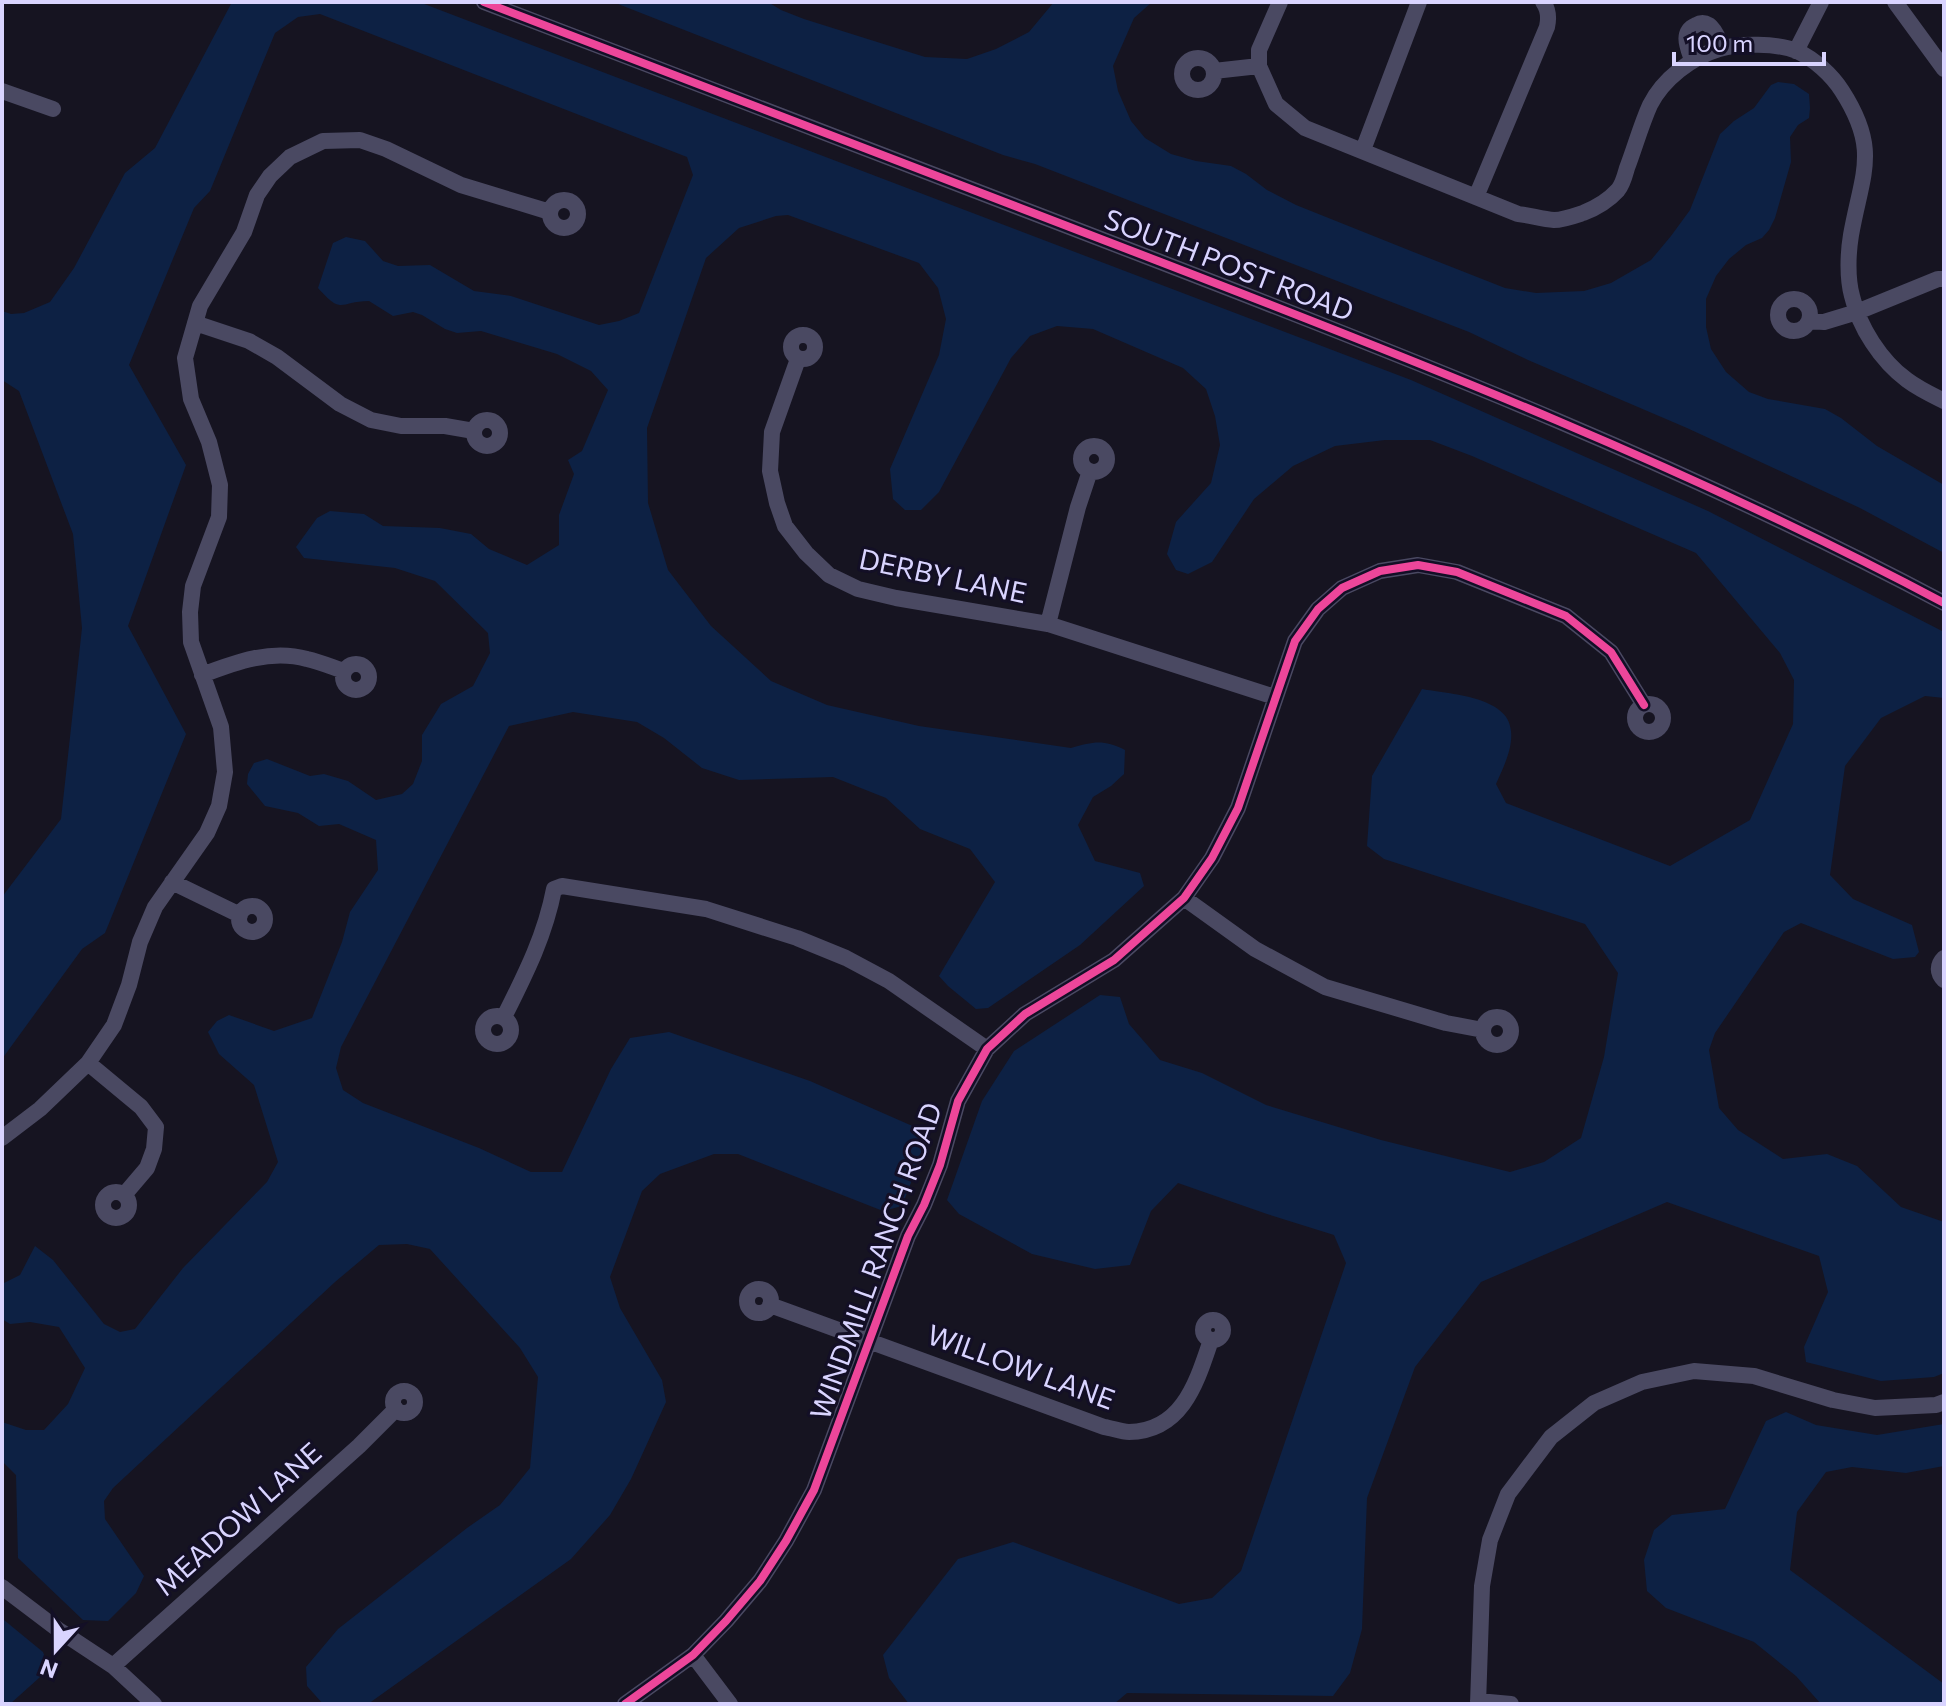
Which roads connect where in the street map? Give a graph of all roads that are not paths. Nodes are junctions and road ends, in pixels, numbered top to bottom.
1 (484, 2) edge
2 (1280, 2) edge
3 (1419, 2) edge
4 (1543, 2) edge
5 (1821, 2) edge
6 (1895, 2) edge
7 (1723, 48) junction
8 (1796, 51) junction
9 (1692, 60) junction
10 (1259, 66) junction
11 (1944, 69) edge
12 (1214, 71) dead end
13 (2, 91) edge
14 (53, 109) dead end
15 (1363, 150) junction
16 (1476, 197) junction
17 (550, 212) dead end
18 (1944, 279) edge
19 (1857, 312) junction
20 (1809, 321) dead end
21 (195, 323) junction
22 (798, 359) dead end
23 (1944, 401) edge
24 (474, 431) dead end
25 (1090, 471) dead end
26 (1944, 603) edge
27 (1048, 624) junction
28 (344, 671) dead end
29 (202, 675) junction
30 (1275, 697) junction
31 (1644, 705) dead end
32 (172, 882) junction
33 (1184, 898) junction
34 (240, 915) dead end
35 (1944, 958) edge
36 (1944, 980) edge
37 (504, 1017) dead end
38 (1483, 1030) dead end
39 (987, 1049) junction
40 (88, 1063) junction
41 (2, 1138) edge
42 (124, 1195) dead end
43 (770, 1305) dead end
44 (870, 1340) junction
45 (1211, 1340) dead end
46 (1944, 1402) edge
47 (396, 1409) dead end
48 (2, 1587) edge
49 (693, 1655) junction
50 (113, 1666) junction
51 (1478, 1703) edge
52 (154, 1704) edge
53 (625, 1704) edge
54 (730, 1704) edge
55 (1511, 1704) edge

1 - 26 street, SOUTH POST ROAD
2 - 10 street
3 - 15 street
4 - 16 street
5 - 8 street
6 - 11 street
7 - 8 street
7 - 9 street
7 - 9 street
8 - 19 street
9 - 16 street
10 - 12 street
10 - 15 street
13 - 14 street
15 - 16 street
17 - 21 street
18 - 19 street
19 - 20 street
19 - 23 street
21 - 24 street
21 - 29 street
22 - 27 street, DERBY LANE
25 - 27 street, DERBY LANE
27 - 30 street, DERBY LANE
28 - 29 street
29 - 32 street
30 - 31 street, WINDMILL RANCH ROAD
30 - 33 street, WINDMILL RANCH ROAD
32 - 34 street
32 - 40 street
33 - 38 street
33 - 39 street, WINDMILL RANCH ROAD
35 - 36 street
37 - 39 street
39 - 44 street, WINDMILL RANCH ROAD
40 - 41 street
40 - 42 street
43 - 44 street, WILLOW LANE
44 - 45 street, WILLOW LANE
44 - 49 street, WINDMILL RANCH ROAD
46 - 51 street
47 - 50 street, MEADOW LANE
48 - 50 street
49 - 53 street, WINDMILL RANCH ROAD
49 - 54 street
50 - 52 street
51 - 55 street

